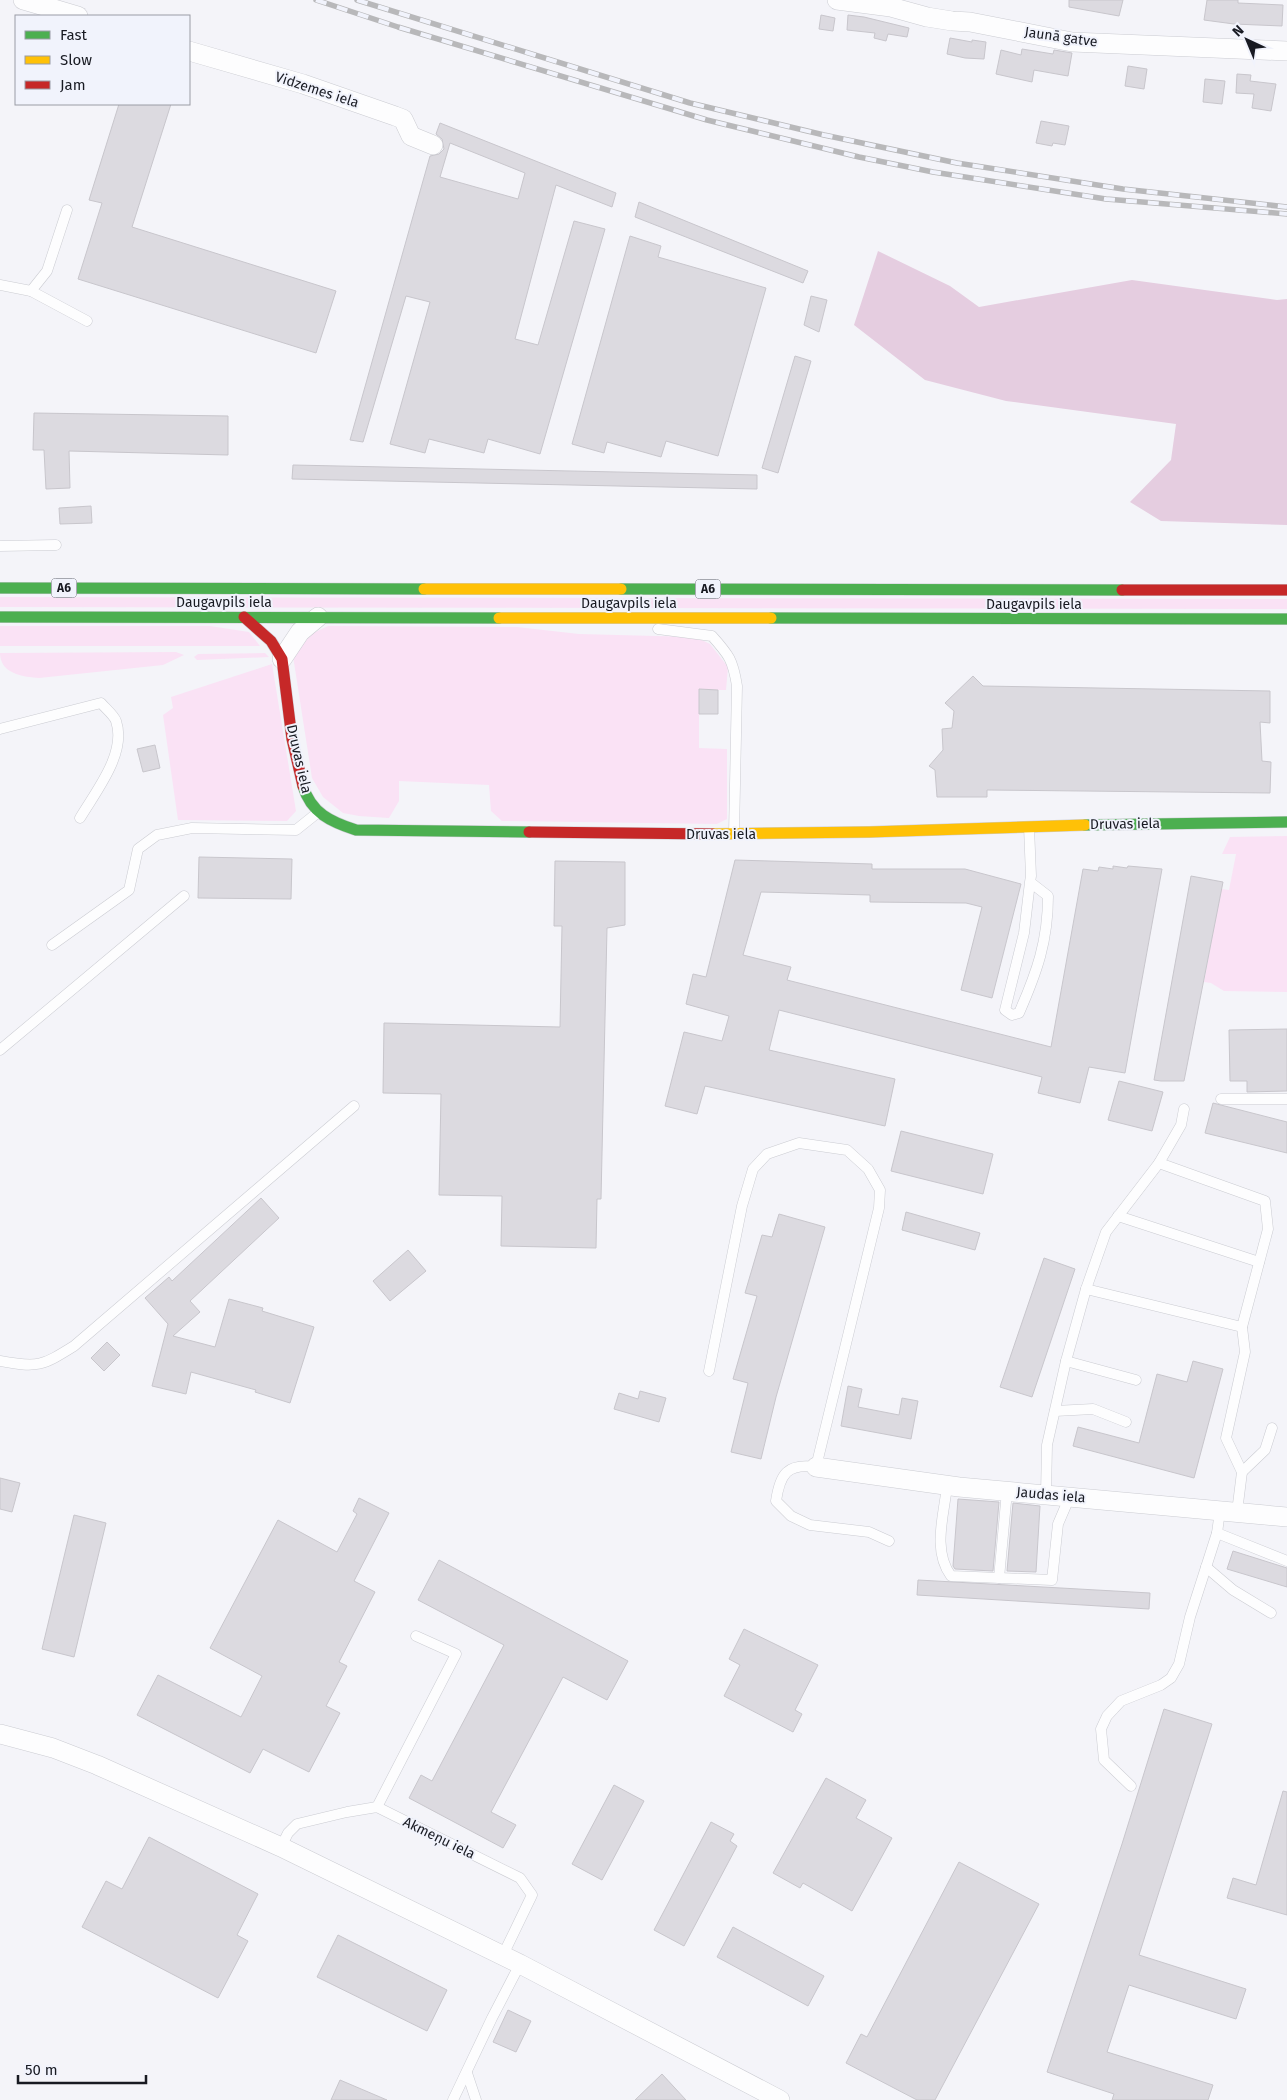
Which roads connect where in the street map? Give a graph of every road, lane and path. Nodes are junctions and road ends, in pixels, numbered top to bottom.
1 (23, 0) edge
2 (837, 0) edge
3 (75, 15) edge
4 (190, 51) edge
5 (1287, 51) edge
6 (433, 145) dead end
7 (67, 210) dead end
8 (0, 285) edge
9 (31, 291) junction
10 (87, 321) dead end
11 (0, 546) edge
12 (56, 546) dead end
13 (0, 588) edge
14 (1287, 590) edge
15 (0, 616) edge
16 (244, 617) junction
17 (318, 617) junction
18 (640, 618) junction
19 (1287, 619) edge
20 (282, 659) junction
21 (0, 729) edge
22 (317, 813) junction
23 (80, 818) dead end
24 (1287, 822) edge
25 (1029, 826) junction
26 (734, 834) junction
27 (1030, 882) junction
28 (184, 896) dead end
29 (52, 946) dead end
30 (0, 1050) edge
31 (1220, 1099) dead end
32 (1287, 1099) edge
33 (354, 1106) dead end
34 (1184, 1109) dead end
35 (1159, 1163) junction
36 (1118, 1216) junction
37 (1259, 1262) junction
38 (1086, 1289) junction
39 (1242, 1328) junction
40 (0, 1361) edge
41 (1066, 1361) junction
42 (709, 1371) dead end
43 (1136, 1380) dead end
44 (1055, 1411) junction
45 (1126, 1422) dead end
46 (1272, 1428) dead end
47 (816, 1467) junction
48 (1242, 1472) junction
49 (947, 1486) junction
50 (1006, 1491) junction
51 (1046, 1494) junction
52 (1070, 1496) junction
53 (1228, 1512) junction
54 (1287, 1517) edge
55 (1217, 1532) junction
56 (888, 1541) dead end
57 (1287, 1561) edge
58 (1206, 1567) junction
59 (999, 1578) junction
60 (1271, 1613) dead end
61 (416, 1636) dead end
62 (0, 1734) edge
63 (1131, 1786) dead end
64 (377, 1807) junction
65 (281, 1847) junction
66 (503, 1956) junction
67 (520, 1964) junction
68 (467, 2073) junction
69 (454, 2100) edge
70 (476, 2100) edge
71 (780, 2100) edge

1 - 3 street
2 - 5 street, Jaunā gatve
4 - 6 street, Vidzemes iela
7 - 9 lane
8 - 9 lane
9 - 10 lane
11 - 12 lane
13 - 14 main road, Daugavpils iela / A6
15 - 16 main road, Daugavpils iela / A6
16 - 17 main road, Daugavpils iela / A6
16 - 20 main road, Druvas iela
17 - 18 main road, Daugavpils iela / A6
17 - 20 street
18 - 19 main road, Daugavpils iela / A6
18 - 26 lane
20 - 22 main road, Druvas iela
21 - 23 lane
22 - 26 main road, Druvas iela
22 - 29 lane
24 - 25 main road, Druvas iela
25 - 26 main road, Druvas iela
25 - 27 lane
27 - 27 lane
28 - 30 lane
31 - 32 lane
33 - 40 lane
34 - 35 lane
35 - 36 lane
35 - 37 lane
36 - 37 lane
36 - 38 lane
37 - 39 lane
38 - 39 lane
38 - 41 lane
39 - 48 lane
41 - 43 lane
41 - 44 lane
42 - 47 lane
44 - 45 lane
44 - 51 lane
46 - 48 lane
47 - 49 street, Jaudas iela
47 - 56 lane
48 - 53 lane
49 - 50 street, Jaudas iela
49 - 59 lane
50 - 51 street, Jaudas iela
50 - 59 lane
51 - 52 street, Jaudas iela
52 - 53 street, Jaudas iela
52 - 59 lane
53 - 54 street, Jaudas iela
53 - 55 lane
55 - 57 lane
55 - 58 lane
58 - 60 lane
58 - 63 lane
61 - 64 lane
62 - 65 street
64 - 65 lane
64 - 66 lane, Akmeņu iela
65 - 66 street
66 - 67 street
67 - 68 lane
67 - 71 street
68 - 69 lane
68 - 70 lane

